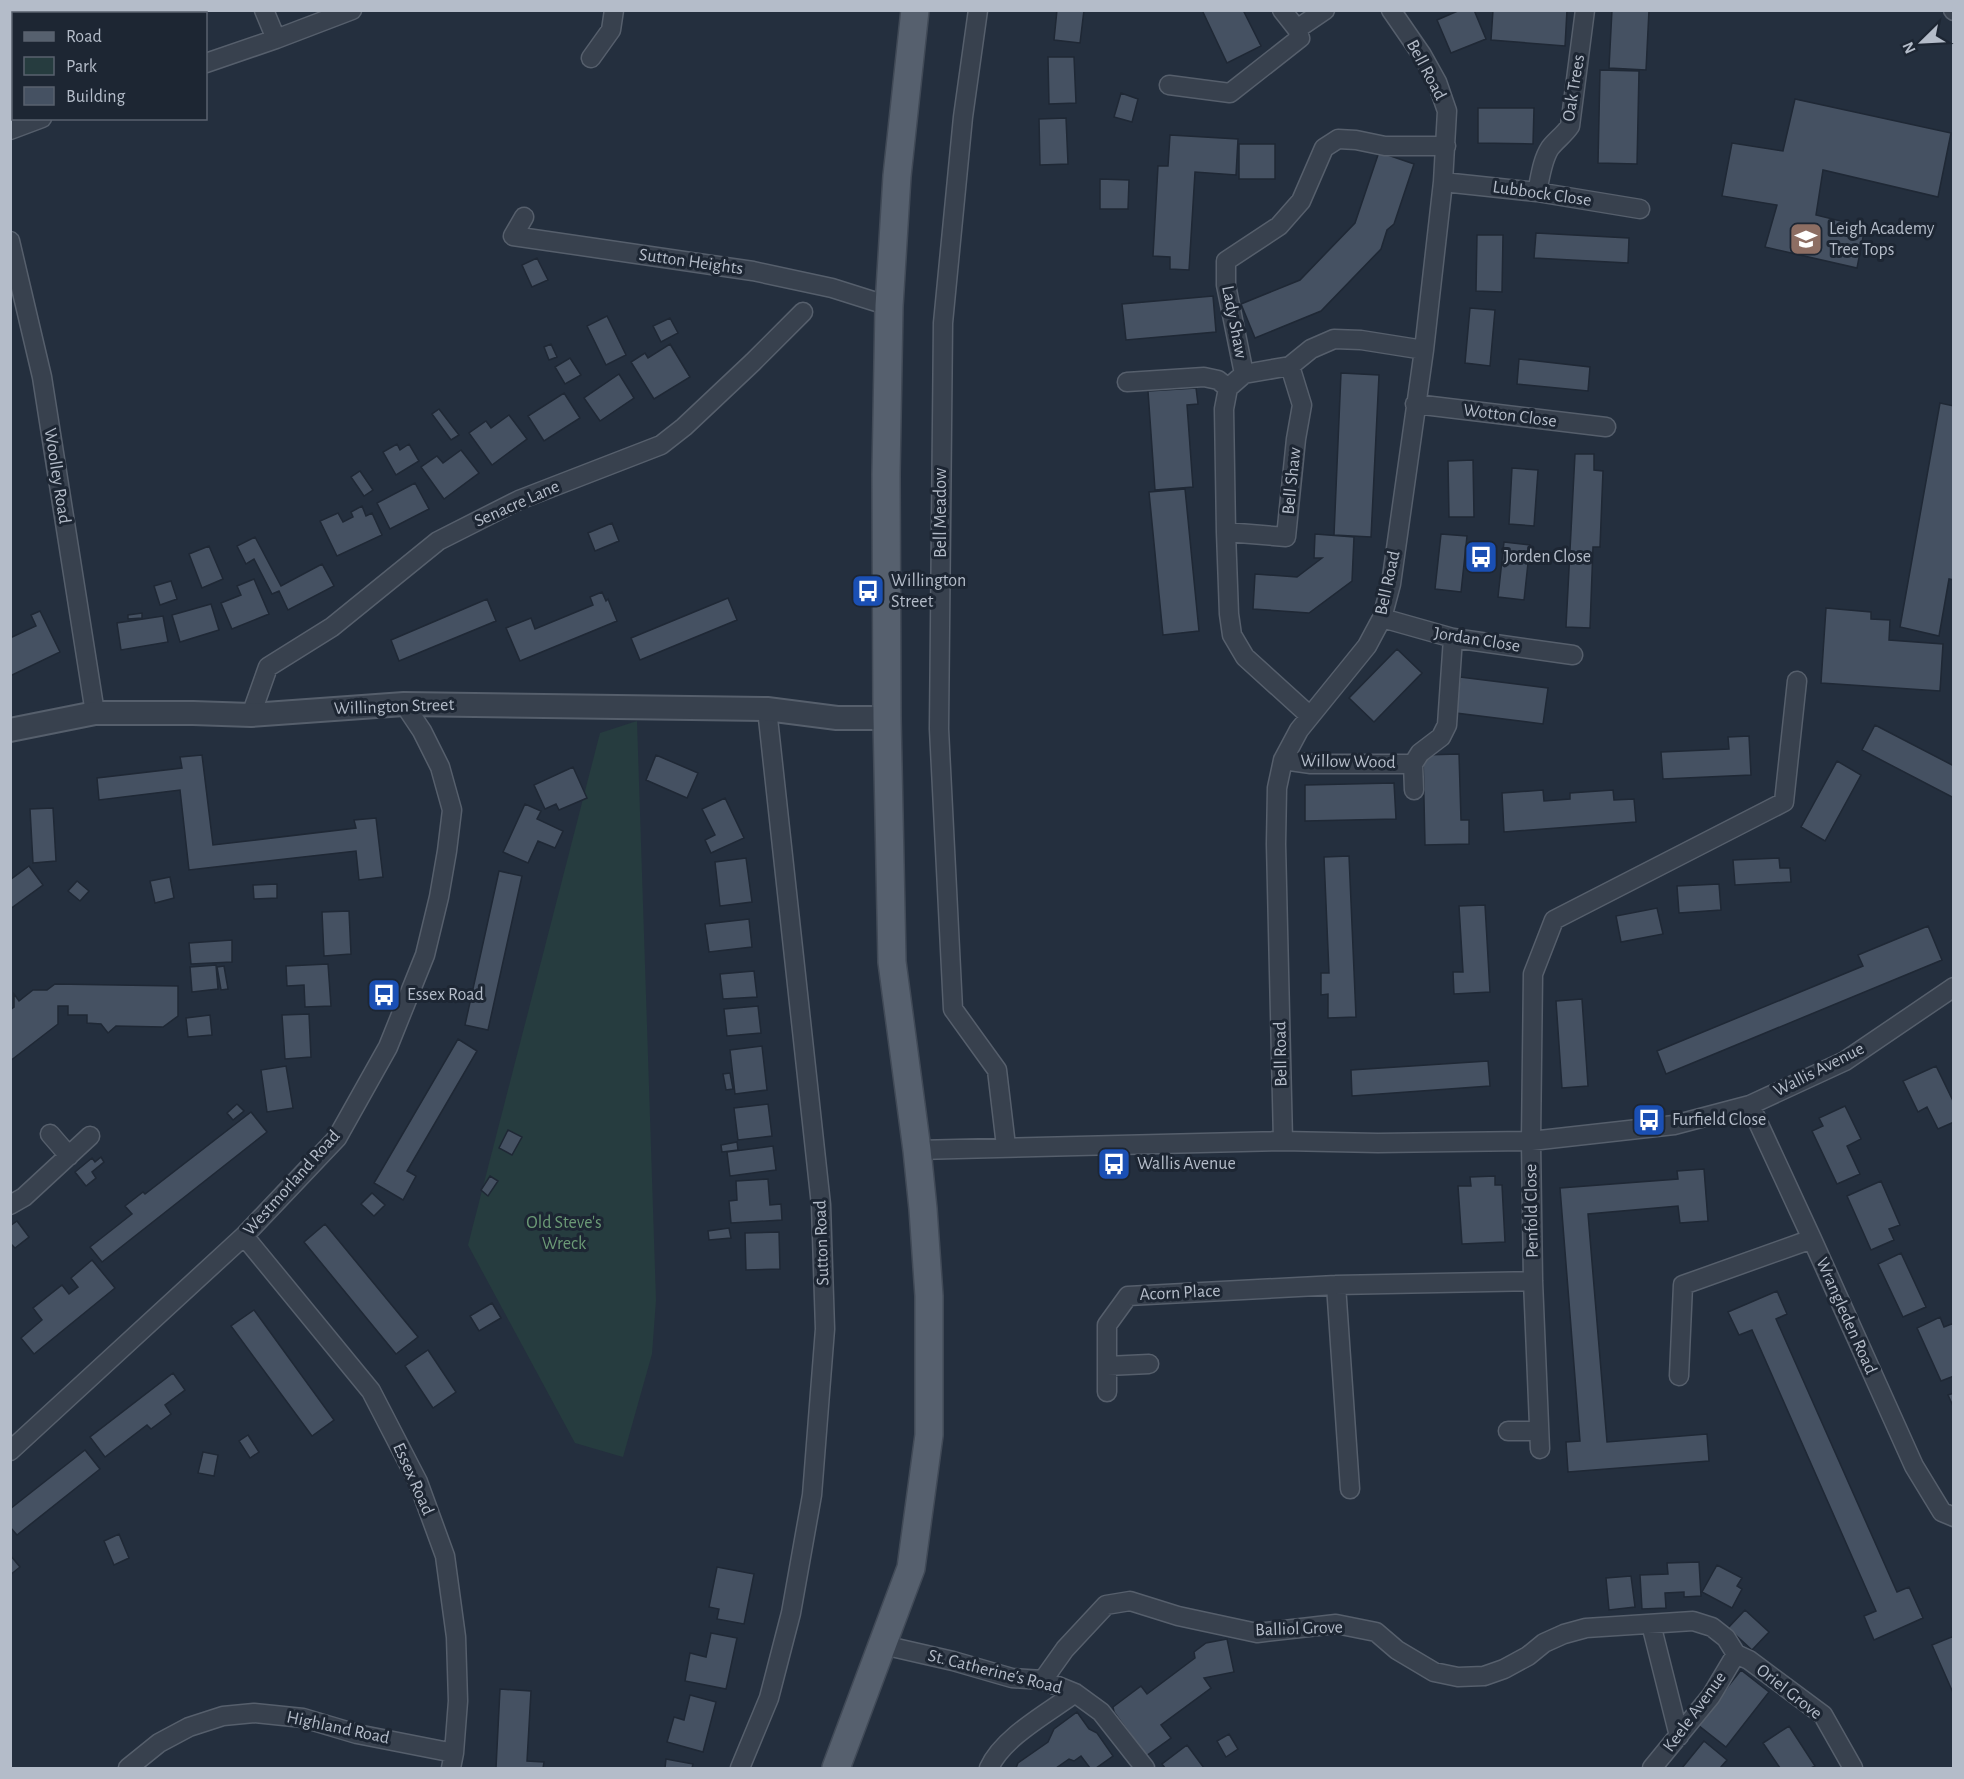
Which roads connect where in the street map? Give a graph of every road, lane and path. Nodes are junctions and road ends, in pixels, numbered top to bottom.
1 (264, 10) edge
2 (352, 10) edge
3 (614, 10) edge
4 (915, 10) edge
5 (978, 10) edge
6 (1282, 10) edge
7 (1324, 10) edge
8 (1585, 10) edge
9 (1391, 11) edge
10 (1297, 29) junction
11 (276, 39) junction
12 (591, 58) dead end
13 (207, 63) edge
14 (1169, 85) dead end
15 (37, 120) edge
16 (10, 130) edge
17 (1446, 146) junction
18 (1443, 182) junction
19 (1537, 192) junction
20 (1641, 209) dead end
21 (524, 217) dead end
22 (10, 241) edge
23 (889, 306) junction
24 (803, 312) dead end
25 (1424, 350) junction
26 (1290, 366) junction
27 (1244, 374) junction
28 (1127, 382) dead end
29 (1227, 388) junction
30 (1415, 405) junction
31 (1605, 427) dead end
32 (1226, 532) junction
33 (1382, 618) junction
34 (1453, 638) junction
35 (1573, 655) dead end
36 (1797, 681) dead end
37 (404, 704) junction
38 (767, 709) junction
39 (94, 713) junction
40 (250, 715) junction
41 (1310, 716) junction
42 (887, 718) junction
43 (10, 730) edge
44 (1283, 760) junction
45 (1413, 764) junction
46 (1413, 790) dead end
47 (1953, 990) edge
48 (1750, 1106) junction
49 (50, 1134) dead end
50 (90, 1136) dead end
51 (1283, 1141) junction
52 (1531, 1141) junction
53 (1006, 1146) junction
54 (917, 1150) junction
55 (69, 1156) junction
56 (10, 1205) edge
57 (244, 1236) junction
58 (1812, 1239) junction
59 (1533, 1281) junction
60 (1336, 1285) junction
61 (1149, 1365) dead end
62 (1107, 1366) junction
63 (1679, 1376) dead end
64 (1107, 1392) dead end
65 (1508, 1431) dead end
66 (1539, 1431) junction
67 (1540, 1449) dead end
68 (10, 1451) edge
69 (1350, 1489) dead end
70 (1953, 1517) edge
71 (1651, 1624) junction
72 (884, 1645) junction
73 (1736, 1654) junction
74 (1044, 1680) junction
75 (1075, 1693) junction
76 (1679, 1736) junction
77 (452, 1760) edge
78 (128, 1768) edge
79 (740, 1768) edge
80 (836, 1768) edge
81 (989, 1768) edge
82 (1145, 1768) edge
83 (1652, 1768) edge
84 (1853, 1768) edge

1 - 11 street
2 - 11 street
3 - 12 street
4 - 23 main road
5 - 53 street, Bell Meadow
6 - 10 street
7 - 10 street
8 - 19 street, Oak Trees
9 - 17 street, Bell Road
10 - 14 street
11 - 13 street
15 - 16 street
17 - 18 street, Bell Road
17 - 27 street, Lady Shaw
18 - 19 street, Lubbock Close
18 - 25 street, Bell Road
19 - 20 street, Lubbock Close
21 - 23 street, Sutton Heights
22 - 39 street, Woolley Road
23 - 42 main road
24 - 40 street, Senacre Lane
25 - 26 street
25 - 30 street, Bell Road
26 - 27 street
26 - 32 street, Bell Shaw
27 - 29 street
28 - 29 street
29 - 32 street
30 - 31 street, Wotton Close
30 - 33 street, Bell Road
32 - 41 street
33 - 34 street, Jordan Close
33 - 41 street, Bell Road
34 - 35 street, Jordan Close
34 - 45 street, Willow Wood
36 - 52 street
37 - 38 street, Willington Street
37 - 40 street, Willington Street
37 - 57 street, Westmorland Road
38 - 42 street, Willington Street
38 - 79 street, Sutton Road
39 - 40 street, Willington Street
39 - 43 street, Willington Street
41 - 44 street, Bell Road
42 - 54 main road
44 - 45 street, Willow Wood
44 - 51 street, Bell Road
45 - 46 street, Willow Wood
47 - 48 street, Wallis Avenue
48 - 52 street, Wallis Avenue
48 - 58 street, Wrangleden Road
49 - 55 street
50 - 55 street
51 - 52 street, Wallis Avenue
51 - 53 street, Wallis Avenue
52 - 59 street, Penfold Close
53 - 54 street, Wallis Avenue
54 - 72 main road
55 - 56 street
57 - 68 street, Westmorland Road
57 - 77 street, Essex Road
58 - 63 street
58 - 70 street, Wrangleden Road
59 - 60 street, Acorn Place
59 - 66 street, Penfold Close
60 - 62 street, Acorn Place
60 - 69 street
61 - 62 street
62 - 64 street, Acorn Place
65 - 66 street
66 - 67 street, Penfold Close
71 - 73 street, Balliol Grove
71 - 74 street, Balliol Grove
71 - 76 street
72 - 74 street, St. Catherine's Road
72 - 80 main road
73 - 76 street, Keele Avenue
73 - 84 street, Oriel Grove
74 - 75 street, St. Catherine's Road
75 - 81 street
75 - 82 street, St. Catherine's Road
76 - 83 street, Keele Avenue
77 - 78 street, Highland Road

